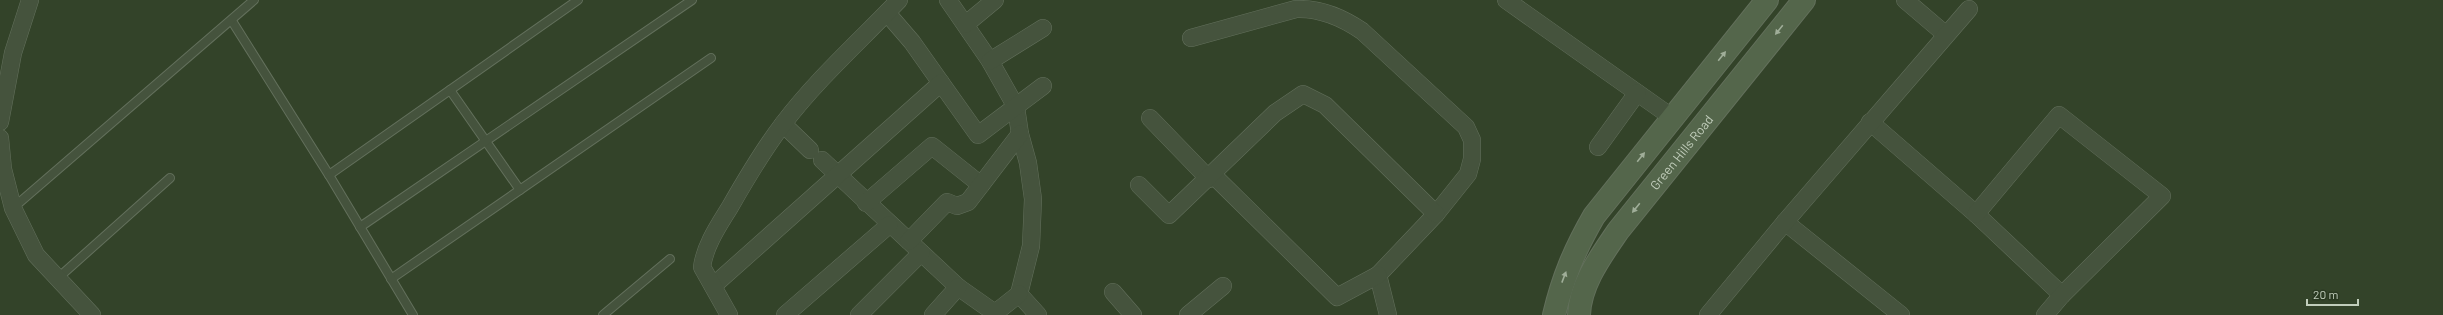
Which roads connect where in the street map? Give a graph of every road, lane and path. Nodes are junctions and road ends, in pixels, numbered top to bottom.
1 (30, 0) edge
2 (254, 0) edge
3 (578, 0) edge
4 (692, 0) edge
5 (899, 0) edge
6 (948, 0) edge
7 (995, 0) edge
8 (1506, 0) edge
9 (1767, 0) edge
10 (1804, 0) edge
11 (1905, 0) edge
12 (1969, 9) dead end
13 (887, 13) junction
14 (232, 21) junction
15 (966, 24) junction
16 (1043, 28) dead end
17 (1945, 34) junction
18 (1191, 38) dead end
19 (711, 58) dead end
20 (990, 61) junction
21 (941, 83) junction
22 (1043, 86) dead end
23 (450, 90) junction
24 (1637, 93) junction
25 (1016, 107) junction
26 (1150, 118) dead end
27 (1673, 118) junction
28 (0, 122) edge
29 (1870, 122) junction
30 (783, 124) junction
31 (1020, 134) junction
32 (0, 138) edge
33 (487, 140) junction
34 (1598, 147) dead end
35 (329, 175) junction
36 (839, 175) junction
37 (1211, 177) junction
38 (170, 178) dead end
39 (981, 185) junction
40 (1139, 185) dead end
41 (520, 190) junction
42 (866, 203) junction
43 (13, 208) junction
44 (1436, 214) junction
45 (1976, 214) junction
46 (1785, 222) junction
47 (889, 224) junction
48 (360, 227) junction
49 (915, 247) junction
50 (670, 259) dead end
51 (1378, 275) junction
52 (58, 278) junction
53 (391, 279) junction
54 (713, 286) junction
55 (1223, 286) dead end
56 (958, 287) junction
57 (1113, 292) dead end
58 (1019, 294) junction
59 (2062, 295) junction
60 (1884, 310) edge
61 (608, 313) edge
62 (92, 315) edge
63 (414, 315) edge
64 (729, 315) edge
65 (785, 315) edge
66 (859, 315) edge
67 (933, 315) edge
68 (1038, 315) edge
69 (1133, 315) edge
70 (1188, 315) edge
71 (1388, 315) edge
72 (1554, 315) edge
73 (1579, 315) edge
74 (1708, 315) edge
75 (1901, 315) edge
76 (2045, 315) edge
77 (2056, 315) edge

1 - 28 street
2 - 14 lane
3 - 23 lane
4 - 33 lane
5 - 13 street
6 - 15 street
7 - 15 street
8 - 24 street
27 -> 9 street
10 -> 73 street, Green Hills Road
11 - 17 street
12 - 17 street
13 - 21 street
13 - 30 street
14 - 35 lane
14 - 43 lane
15 - 20 street
16 - 20 street
17 - 29 street
18 - 44 street
19 - 41 lane
20 - 25 street
21 - 25 street
21 - 36 street
22 - 25 street
23 - 33 lane
23 - 35 lane
24 - 27 street
24 - 34 street
25 - 31 street
26 - 37 street
72 -> 27 street
29 - 45 street
29 - 46 street
30 - 36 street
30 - 54 street
31 - 39 street
31 - 58 street
32 - 43 street
33 - 41 lane
33 - 48 lane
35 - 48 lane
36 - 42 street
36 - 54 street
37 - 40 street
37 - 44 street
37 - 51 street
38 - 52 lane
39 - 42 street
39 - 49 street
41 - 53 lane
42 - 47 street
43 - 52 street
44 - 51 street
45 - 59 street
45 - 59 street
46 - 60 street
46 - 74 street
47 - 49 street
47 - 65 street
48 - 53 lane
49 - 56 street
49 - 66 street
50 - 61 lane
51 - 71 street
52 - 62 street
53 - 63 lane
54 - 64 street
55 - 70 street
56 - 58 street
56 - 67 street
57 - 69 street
58 - 68 street
59 - 76 street
59 - 77 street
60 - 75 street

